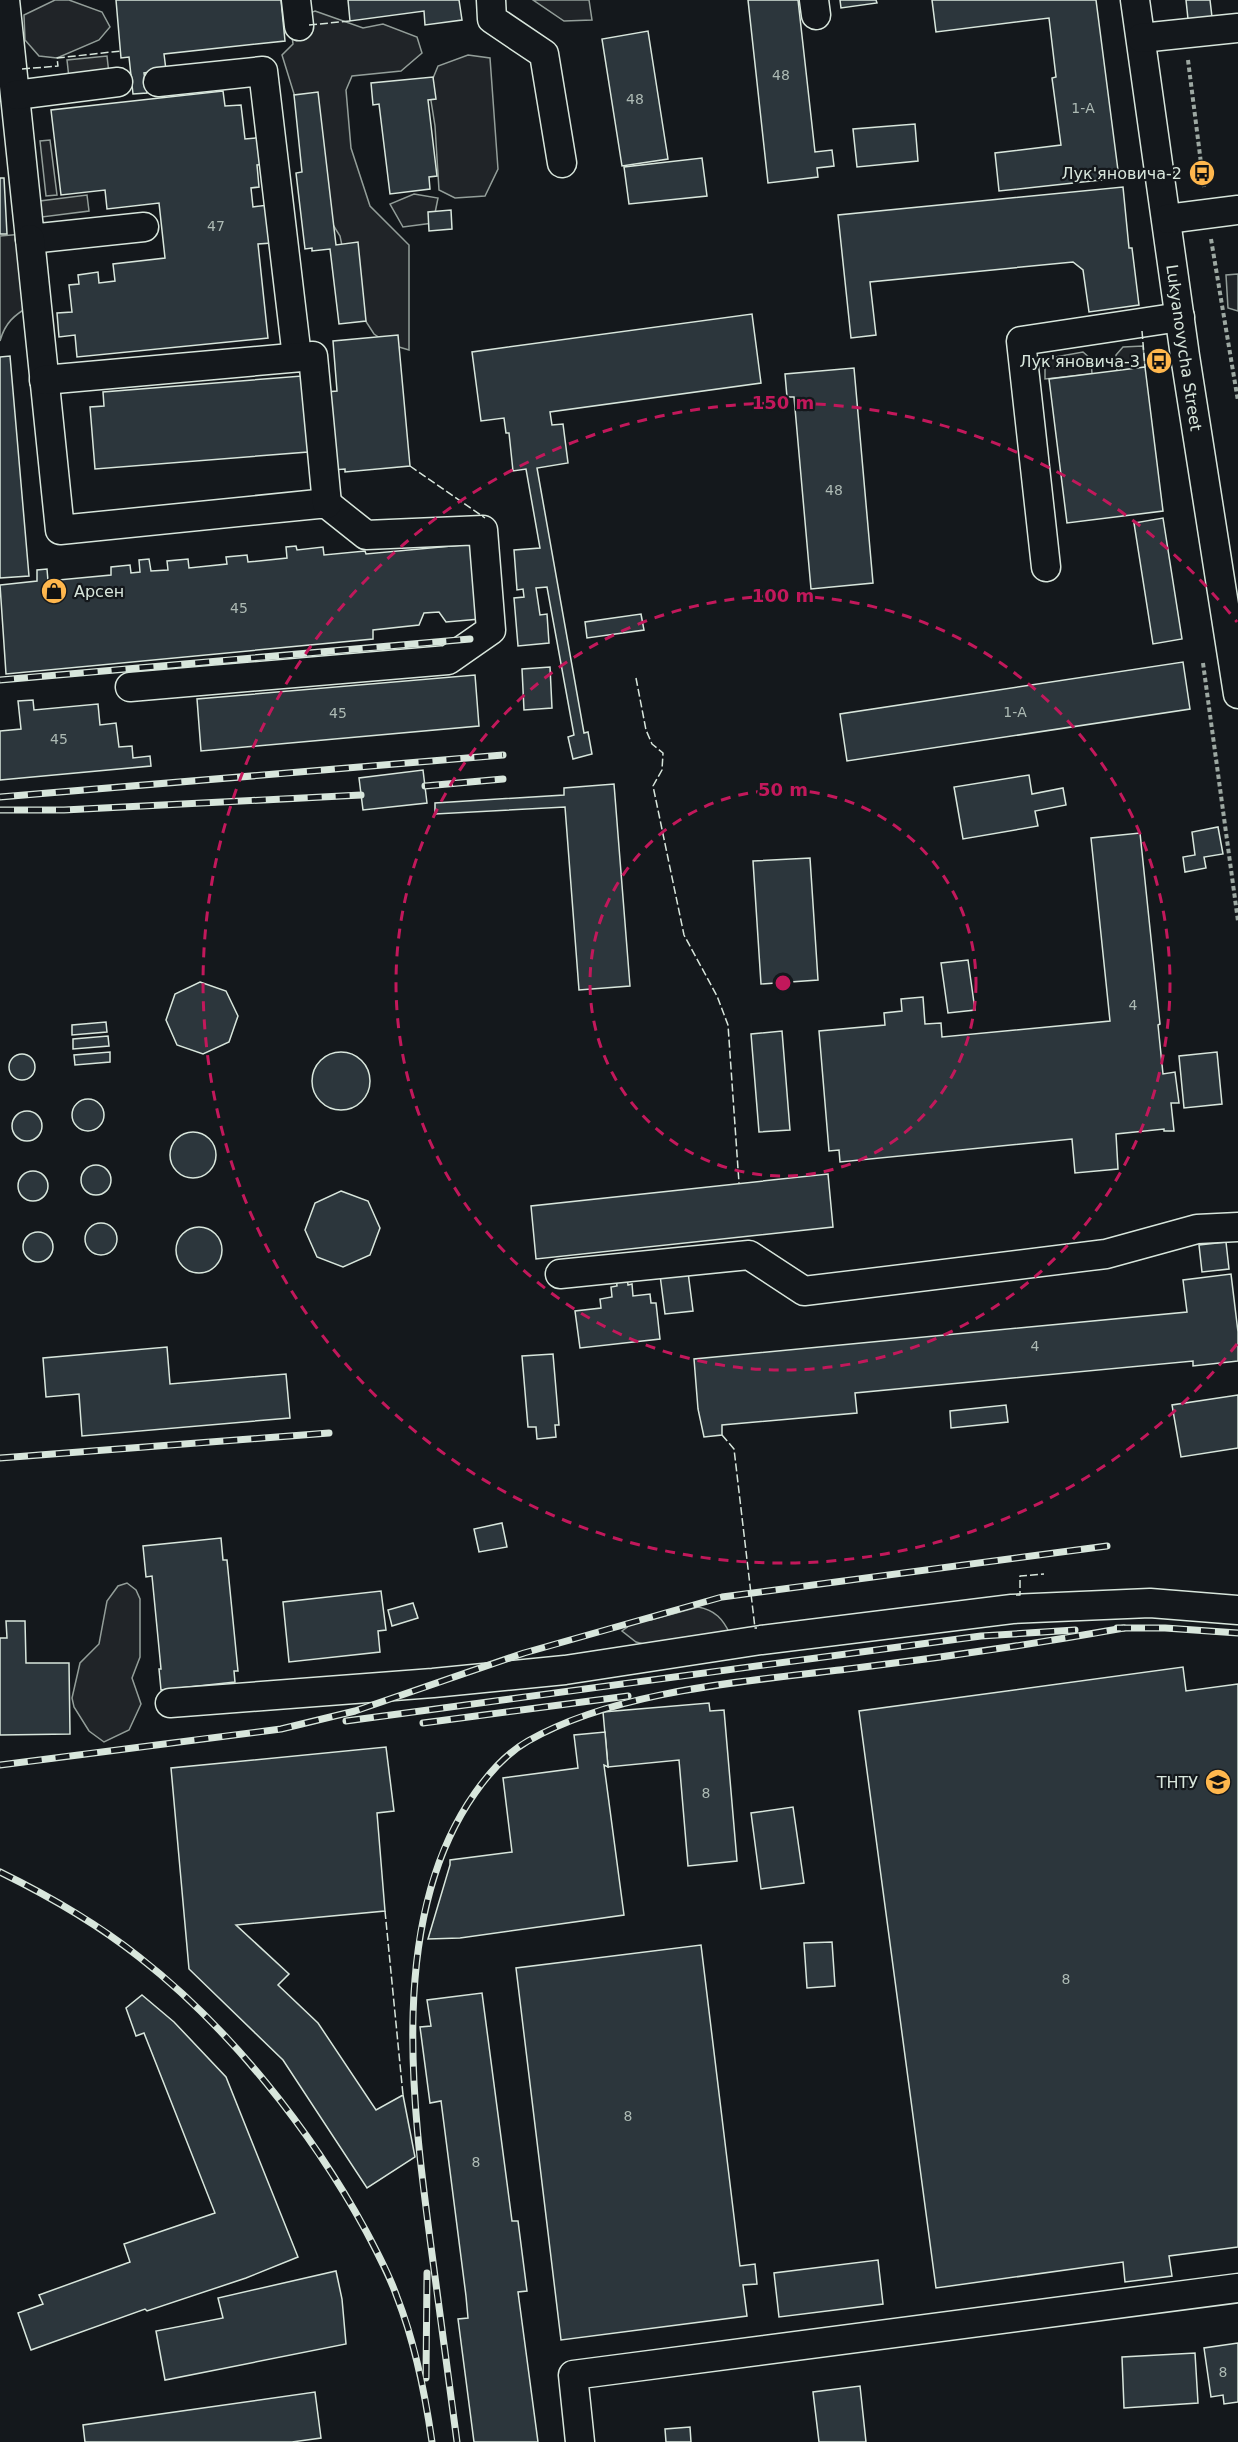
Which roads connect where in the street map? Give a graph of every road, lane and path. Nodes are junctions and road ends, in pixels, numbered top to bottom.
1 (5, 0) edge
2 (491, 0) edge
3 (1135, 0) edge
4 (1238, 28) edge
5 (1141, 39) junction
6 (118, 82) dead end
7 (158, 82) dead end
8 (16, 95) junction
9 (562, 163) dead end
10 (1238, 210) edge
11 (1167, 219) junction
12 (144, 227) dead end
13 (30, 239) junction
14 (1180, 318) junction
15 (297, 357) junction
16 (44, 380) junction
17 (327, 504) junction
18 (1046, 567) dead end
19 (130, 687) dead end
20 (1238, 694) edge
21 (1238, 1227) edge
22 (560, 1274) dead end
23 (1238, 1610) edge
24 (170, 1703) dead end
25 (1238, 2289) edge
26 (580, 2442) edge

1 - 8 street
2 - 9 street
3 - 5 street, Lukyanovycha Street
4 - 5 street
5 - 11 street, Lukyanovycha Street
6 - 8 street
7 - 15 street
8 - 13 street
10 - 11 street
11 - 14 street, Lukyanovycha Street
12 - 13 street
13 - 16 street
14 - 18 street
14 - 20 street, Lukyanovycha Street
15 - 16 street
15 - 17 street
16 - 17 street
17 - 19 street
21 - 22 street
23 - 24 street
25 - 26 street

